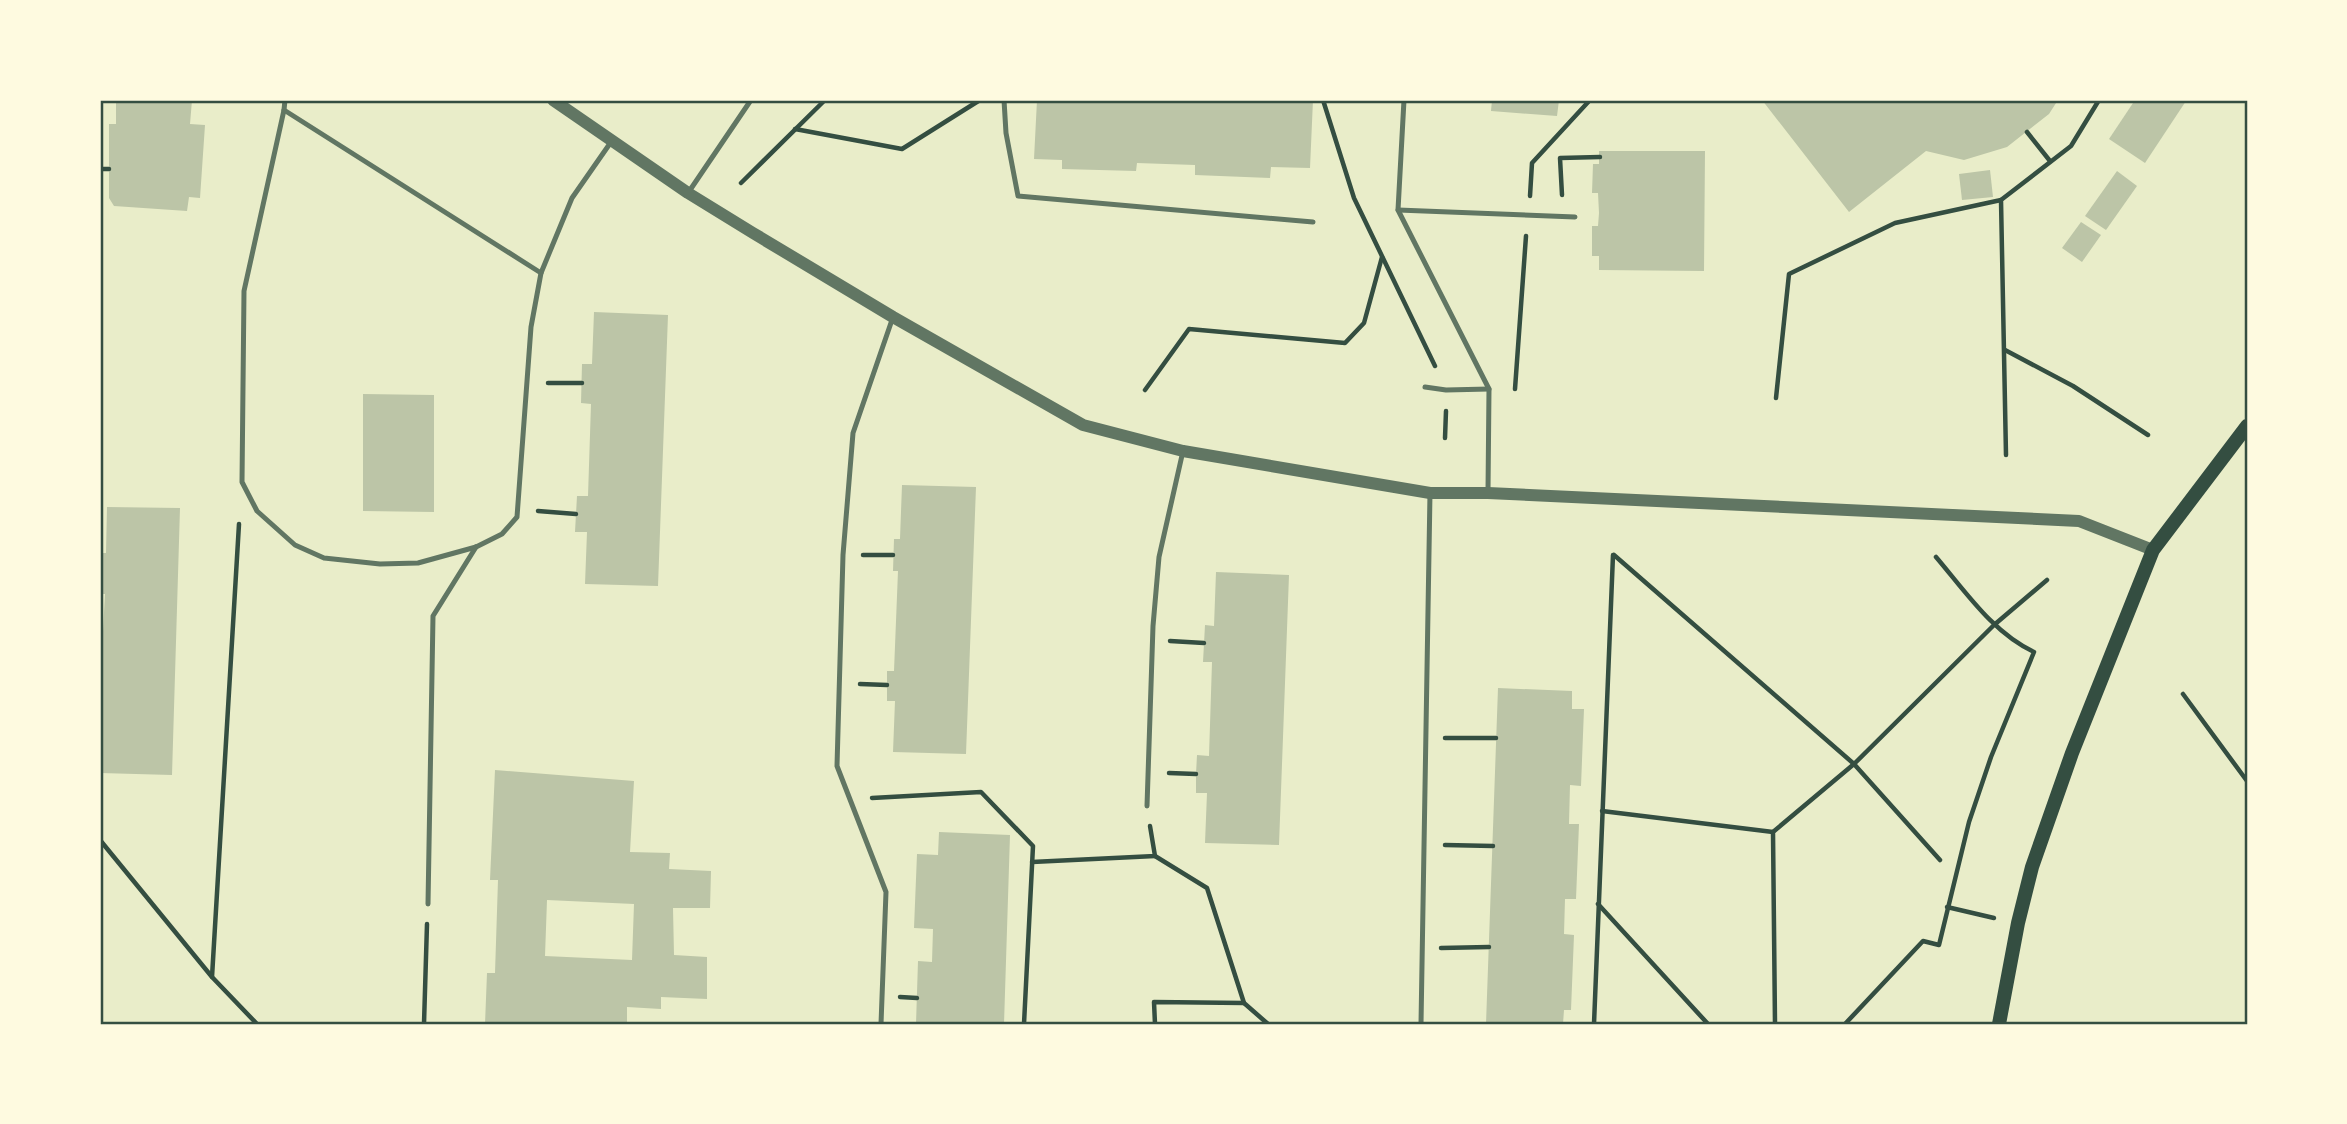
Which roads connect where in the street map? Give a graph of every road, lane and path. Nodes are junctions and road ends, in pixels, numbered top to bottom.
1 (285, 100) edge
2 (553, 100) edge
3 (751, 100) edge
4 (825, 100) edge
5 (980, 100) edge
6 (1004, 100) edge
7 (1324, 100) edge
8 (1404, 100) edge
9 (2099, 100) edge
10 (284, 110) junction
11 (795, 129) junction
12 (2027, 132) dead end
13 (612, 140) junction
14 (1600, 157) dead end
15 (2051, 162) junction
16 (100, 169) edge
17 (109, 169) dead end
18 (741, 183) dead end
19 (688, 193) junction
20 (2001, 200) junction
21 (1398, 210) junction
22 (1562, 217) junction
23 (1575, 217) dead end
24 (1313, 222) dead end
25 (1383, 255) junction
26 (541, 273) junction
27 (892, 317) junction
28 (2004, 350) junction
29 (527, 382) junction
30 (582, 383) dead end
31 (1425, 387) dead end
32 (1489, 389) junction
33 (1145, 390) dead end
34 (1446, 390) junction
35 (1776, 398) dead end
36 (2247, 426) edge
37 (2148, 435) dead end
38 (1445, 438) dead end
39 (1183, 451) junction
40 (2006, 455) dead end
41 (242, 482) junction
42 (1430, 493) junction
43 (1488, 493) junction
44 (517, 510) junction
45 (576, 514) dead end
46 (476, 547) junction
47 (2153, 550) junction
48 (843, 555) junction
49 (893, 555) dead end
50 (1936, 557) dead end
51 (2047, 580) dead end
52 (1994, 625) junction
53 (1153, 639) junction
54 (1205, 643) dead end
55 (839, 683) junction
56 (887, 685) dead end
57 (2183, 694) dead end
58 (1426, 738) junction
59 (1496, 738) dead end
60 (1854, 764) junction
61 (1149, 772) junction
62 (1196, 774) dead end
63 (2247, 781) edge
64 (850, 799) junction
65 (1147, 806) joint
66 (1602, 811) junction
67 (1773, 832) junction
68 (100, 840) edge
69 (1424, 845) junction
70 (1493, 846) dead end
71 (1155, 856) junction
72 (1940, 860) dead end
73 (1032, 862) junction
74 (428, 904) joint
75 (1598, 904) junction
76 (1947, 907) junction
77 (2018, 923) junction
78 (1489, 947) dead end
79 (1423, 948) junction
80 (212, 977) junction
81 (1244, 1003) junction
82 (257, 1024) edge
83 (424, 1024) edge
84 (881, 1024) edge
85 (1024, 1024) edge
86 (1155, 1024) edge
87 (1268, 1024) edge
88 (1421, 1024) edge
89 (1594, 1024) edge
90 (1708, 1024) edge
91 (1775, 1024) edge
92 (1845, 1024) edge
93 (1999, 1024) edge

1 - 10 lane
2 - 13 street
3 - 19 lane
4 - 11 path
5 - 11 path
6 - 24 lane
7 - 25 path
8 - 21 lane
9 - 15 path
10 - 26 lane
10 - 41 lane
11 - 18 path
12 - 15 path
13 - 19 street
13 - 26 lane
14 - 22 path
15 - 20 path
16 - 17 path
19 - 27 street
20 - 28 path
20 - 35 path
21 - 22 lane
21 - 32 lane
22 - 23 lane
25 - 33 path
25 - 34 path
26 - 29 lane
27 - 39 street
27 - 48 lane
28 - 37 path
28 - 40 path
29 - 30 path
29 - 44 lane
31 - 34 lane
32 - 34 lane
32 - 43 lane
34 - 38 path
36 - 47 main road
39 - 42 street
39 - 53 lane
41 - 46 lane
41 - 80 path
42 - 43 street
42 - 58 lane
43 - 47 street
44 - 45 path
44 - 46 lane
46 - 74 lane
47 - 77 main road
48 - 49 path
48 - 55 lane
50 - 52 path
51 - 52 path
52 - 60 path
52 - 76 path
53 - 54 path
53 - 61 lane
55 - 56 path
55 - 64 lane
57 - 63 path
58 - 59 path
58 - 69 lane
60 - 66 path
60 - 67 path
60 - 72 path
61 - 62 path
61 - 65 lane
64 - 73 path
64 - 84 lane
65 - 71 path
66 - 67 path
66 - 75 path
67 - 91 path
68 - 80 path
69 - 70 path
69 - 79 lane
71 - 73 path
71 - 81 path
73 - 85 path
74 - 83 path
75 - 89 path
75 - 90 path
76 - 77 path
76 - 92 path
77 - 93 main road
78 - 79 path
79 - 88 lane
80 - 82 path
81 - 86 path
81 - 87 path

